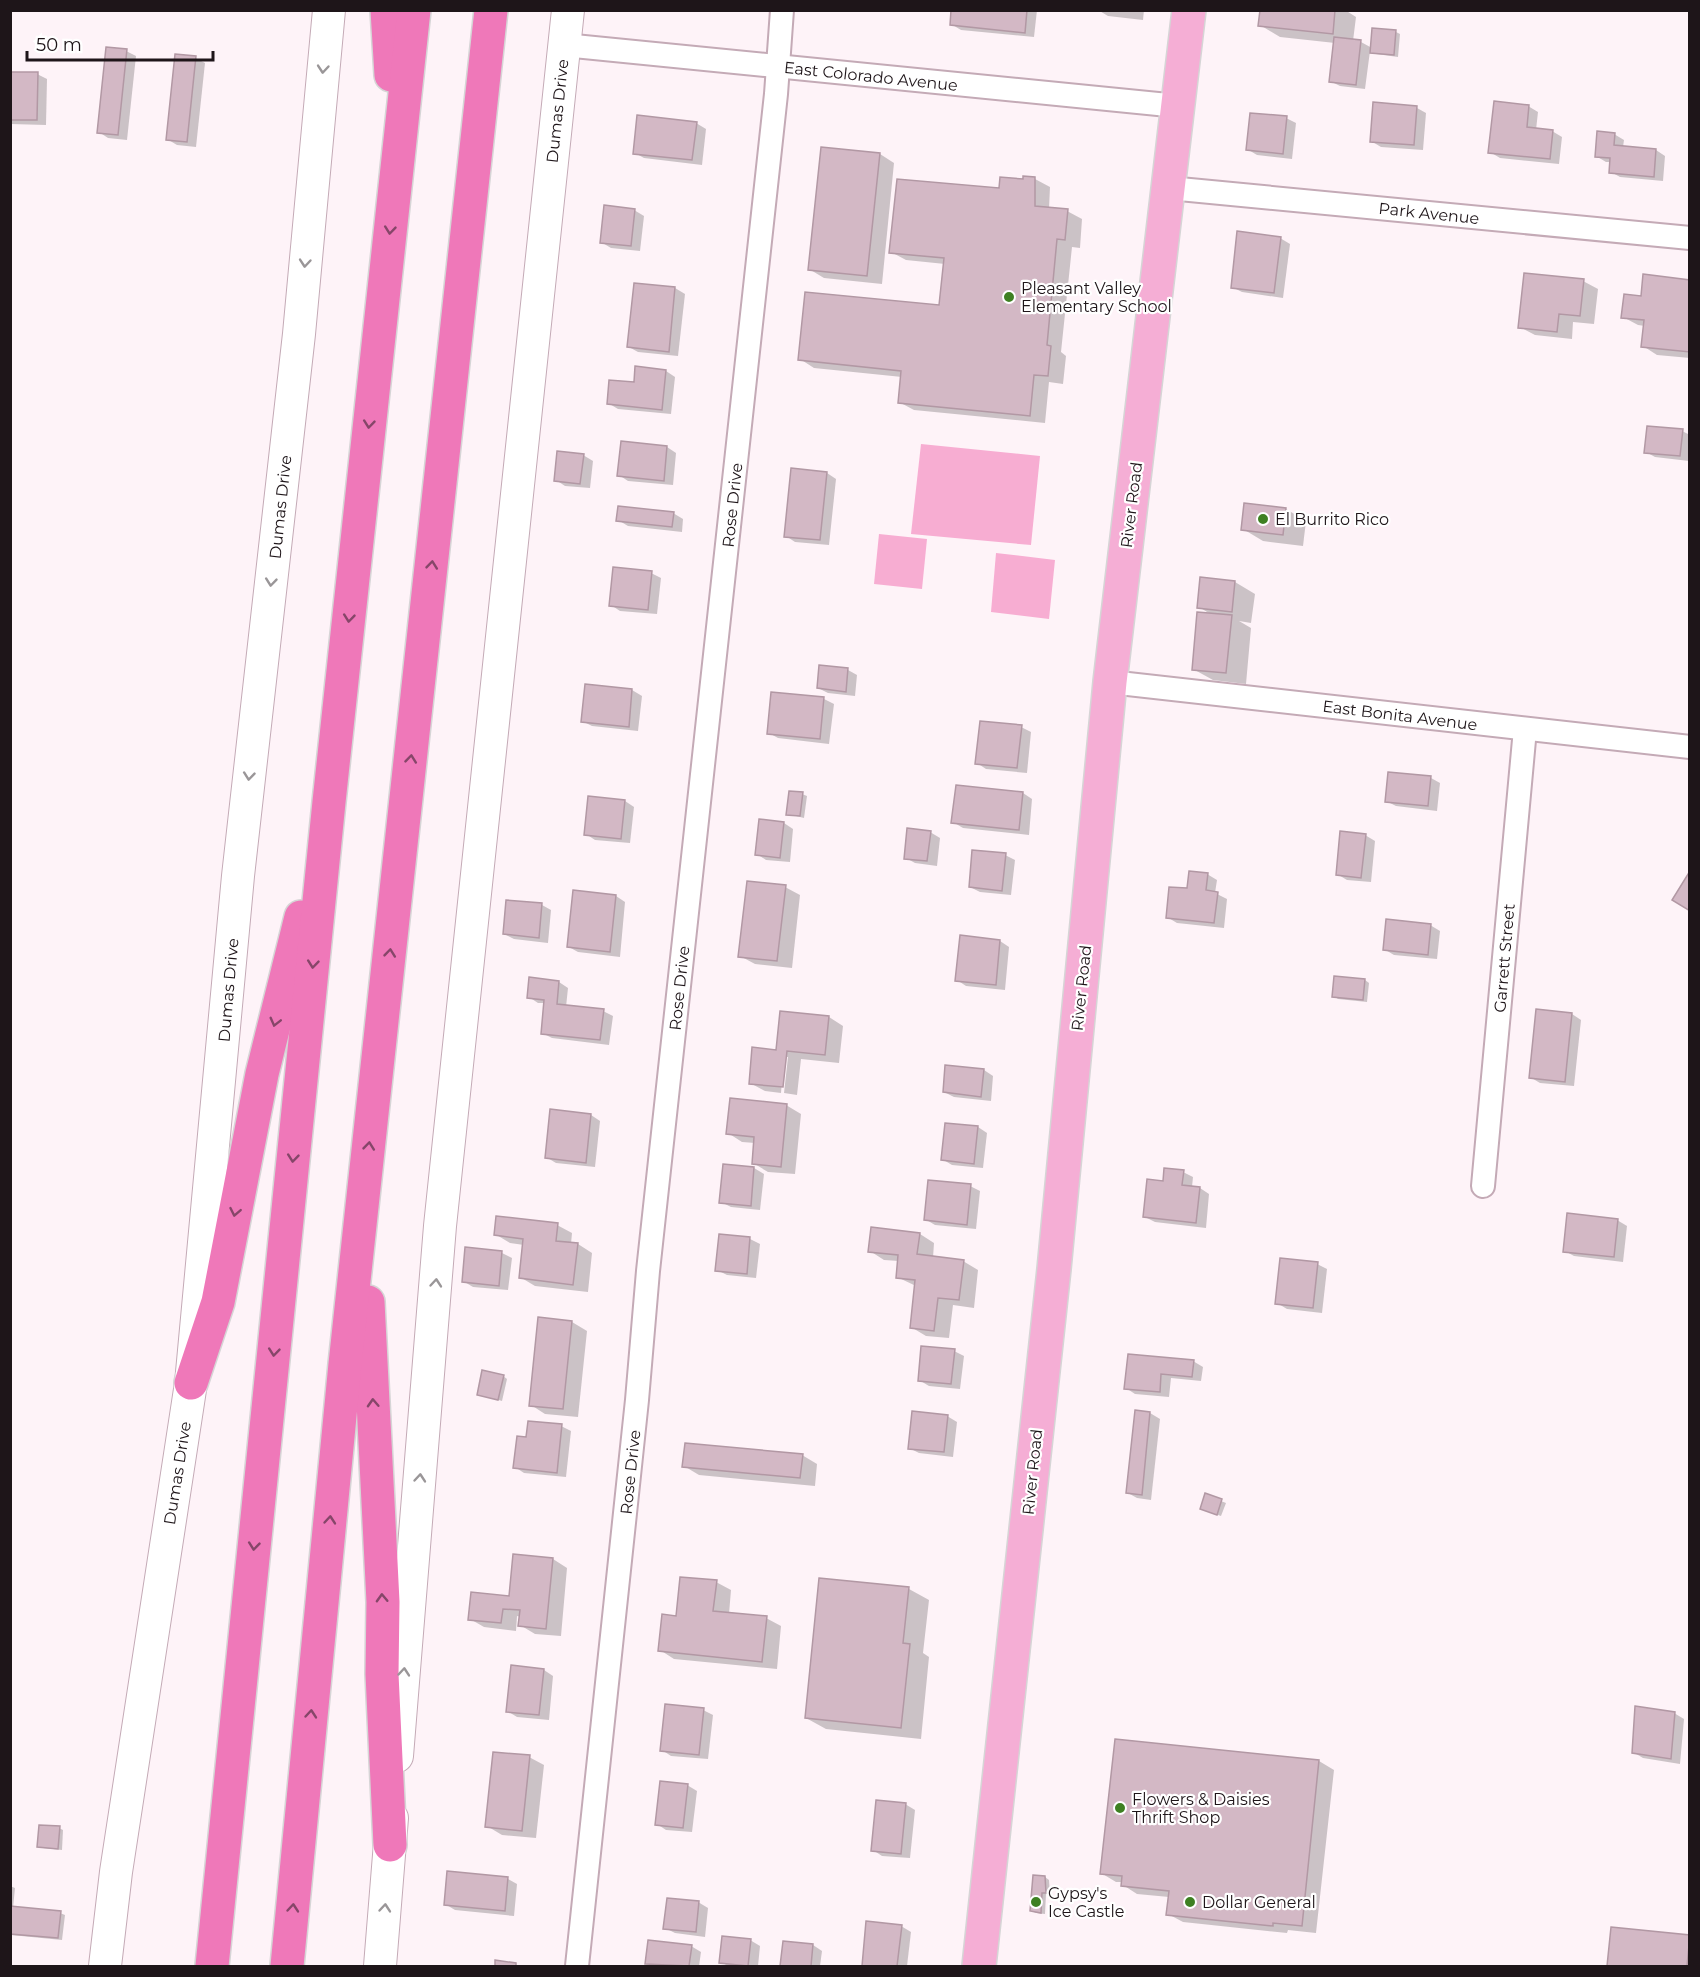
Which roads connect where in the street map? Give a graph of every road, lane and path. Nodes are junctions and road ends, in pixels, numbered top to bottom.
1 (329, 10) edge
2 (387, 10) edge
3 (414, 10) edge
4 (493, 10) edge
5 (568, 10) edge
6 (782, 10) edge
7 (1189, 10) edge
8 (564, 45) junction
9 (777, 66) junction
10 (1178, 106) junction
11 (396, 172) junction
12 (1169, 188) junction
13 (1689, 238) edge
14 (1110, 682) junction
15 (1525, 729) junction
16 (1689, 747) edge
17 (329, 802) junction
18 (1483, 1186) dead end
19 (363, 1205) junction
20 (191, 1383) junction
21 (390, 1845) junction
22 (105, 1966) edge
23 (212, 1966) edge
24 (287, 1966) edge
25 (380, 1966) edge
26 (577, 1966) edge
27 (979, 1966) edge

1 -> 20 main road, Dumas Drive
2 - 11 highway
3 - 11 highway
19 -> 4 highway
5 - 8 main road, Dumas Drive
6 - 9 street, Rose Drive
7 - 10 main road, River Road
8 - 9 street, East Colorado Avenue
21 -> 8 main road, Dumas Drive
9 - 10 street, East Colorado Avenue
9 - 26 street, Rose Drive
10 - 12 main road, River Road
11 -> 17 highway
12 - 13 street, Park Avenue
12 - 14 main road, River Road
14 - 15 street, East Bonita Avenue
14 - 27 main road, River Road
15 - 16 street, East Bonita Avenue
15 - 18 street, Garrett Street
17 -> 20 highway
17 -> 23 highway
21 -> 19 highway
24 -> 19 highway
20 - 22 main road, Dumas Drive
25 -> 21 main road, Dumas Drive

